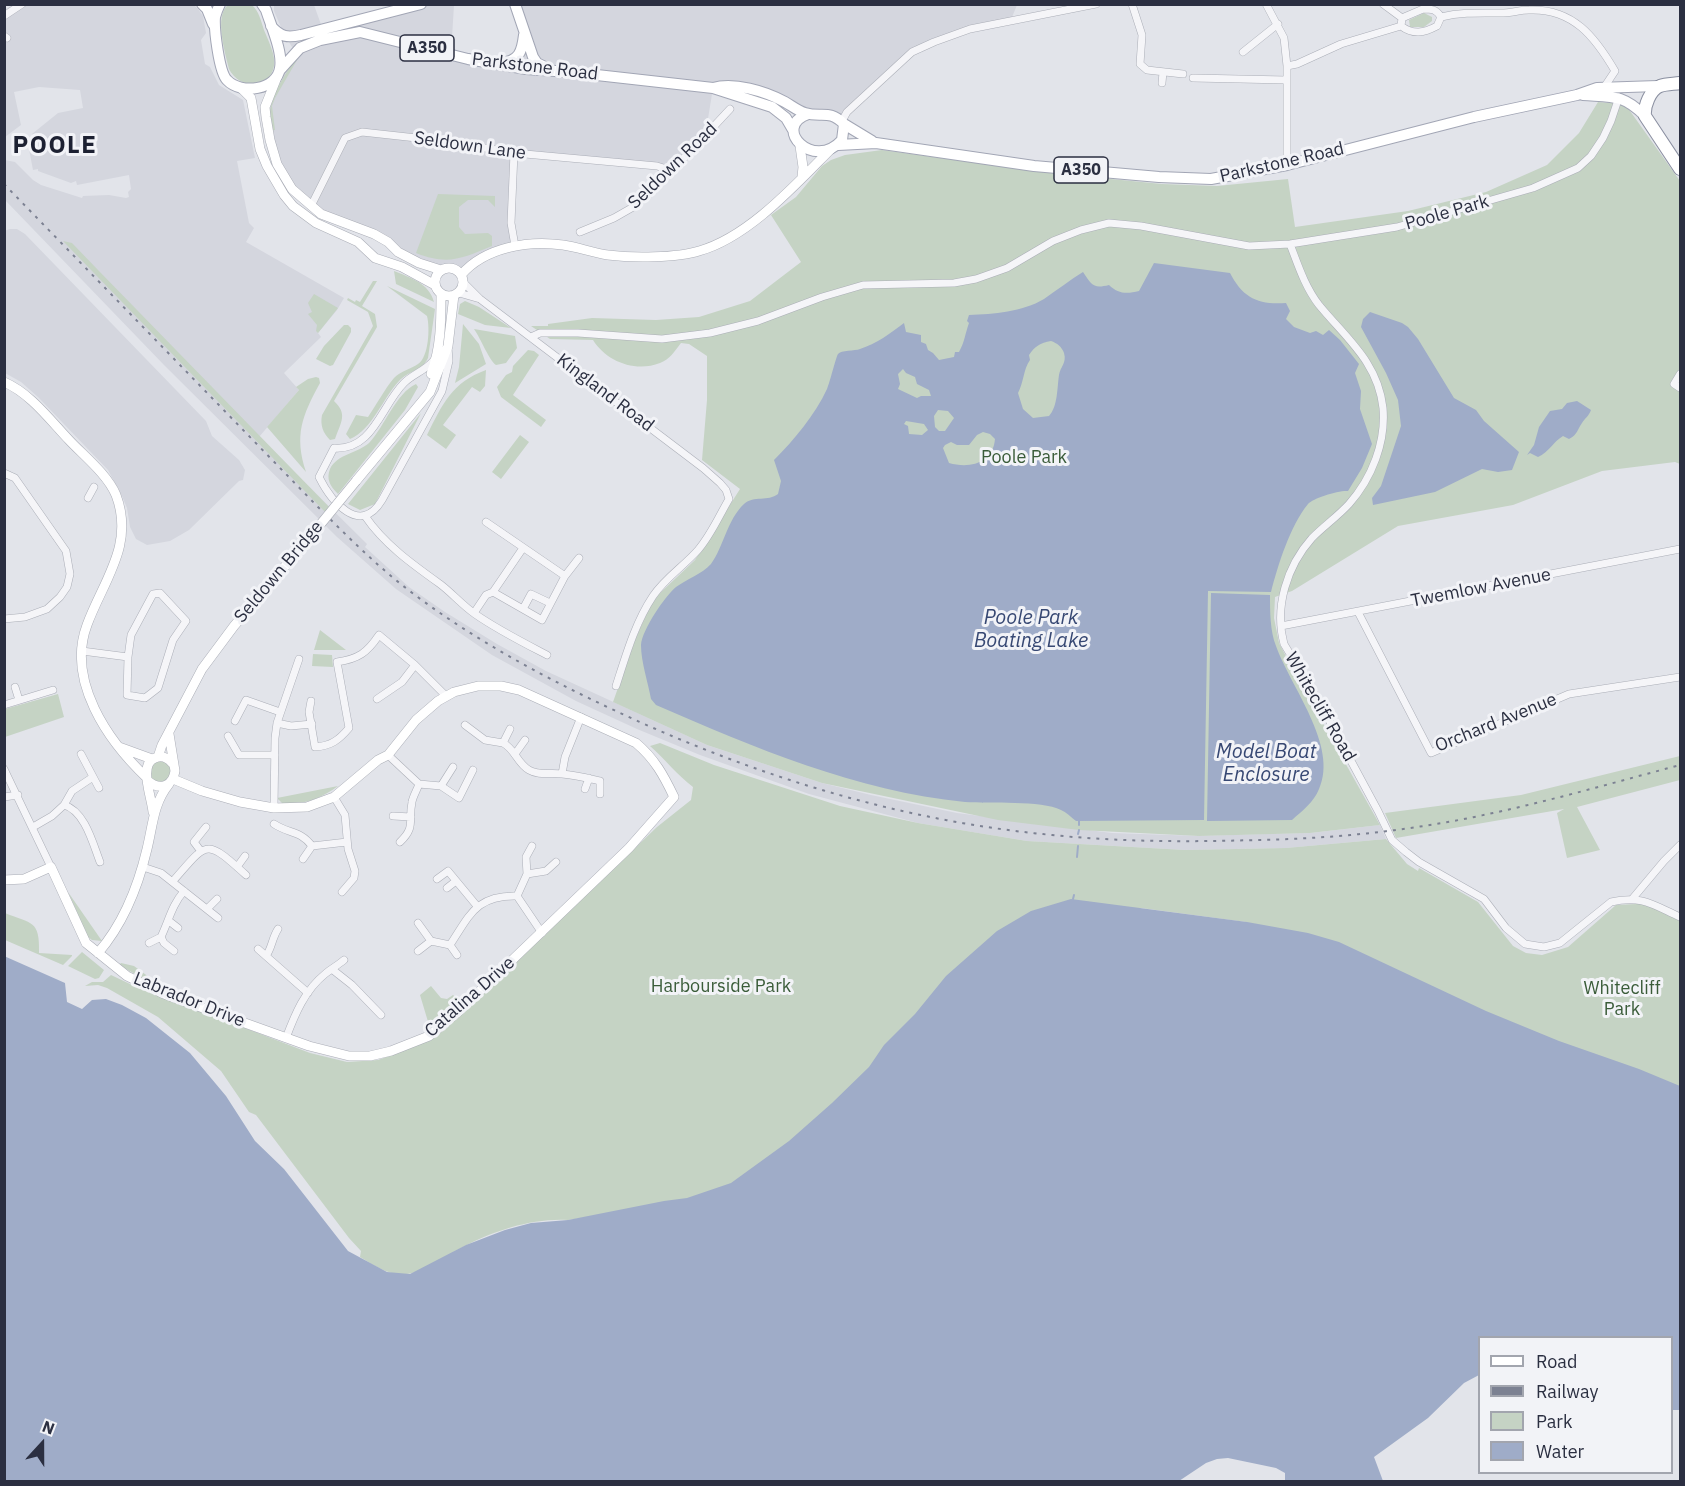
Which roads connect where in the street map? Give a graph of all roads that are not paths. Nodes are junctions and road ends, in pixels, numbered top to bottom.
1 (22, 4) edge
2 (202, 4) edge
3 (220, 4) edge
4 (421, 4) edge
5 (515, 4) edge
6 (1096, 4) edge
7 (1132, 4) edge
8 (1266, 4) edge
9 (1383, 4) edge
10 (265, 6) edge
11 (1433, 7) edge
12 (4, 16) edge
13 (1441, 17) junction
14 (1402, 22) junction
15 (1278, 24) junction
16 (271, 26) junction
17 (524, 32) junction
18 (215, 33) junction
19 (1243, 52) dead end
20 (494, 64) junction
21 (1287, 66) junction
22 (553, 70) junction
23 (1163, 72) junction
24 (279, 73) junction
25 (1183, 74) dead end
26 (1193, 78) dead end
27 (1286, 80) junction
28 (1680, 83) edge
29 (1162, 84) dead end
30 (1605, 86) junction
31 (1658, 86) junction
32 (713, 88) junction
33 (242, 89) junction
34 (1577, 94) junction
35 (1619, 97) junction
36 (730, 109) dead end
37 (1646, 110) junction
38 (808, 114) junction
39 (843, 123) junction
40 (793, 130) junction
41 (876, 143) junction
42 (800, 146) junction
43 (835, 147) junction
44 (514, 153) junction
45 (1287, 165) junction
46 (1680, 169) edge
47 (670, 170) junction
48 (802, 177) junction
49 (310, 206) junction
50 (580, 232) dead end
51 (1290, 244) junction
52 (515, 246) junction
53 (441, 270) junction
54 (463, 279) junction
55 (435, 285) junction
56 (441, 294) junction
57 (456, 294) junction
58 (480, 299) junction
59 (531, 337) junction
60 (448, 346) junction
61 (438, 356) junction
62 (1680, 374) edge
63 (4, 382) edge
64 (1680, 388) edge
65 (406, 422) junction
66 (4, 472) edge
67 (94, 487) dead end
68 (88, 498) dead end
69 (366, 516) junction
70 (486, 522) dead end
71 (523, 548) junction
72 (1680, 549) edge
73 (579, 558) dead end
74 (565, 576) junction
75 (493, 592) junction
76 (550, 603) junction
77 (523, 609) junction
78 (1358, 612) junction
79 (474, 613) junction
80 (4, 619) edge
81 (1281, 626) junction
82 (82, 651) junction
83 (547, 655) dead end
84 (128, 657) junction
85 (300, 658) dead end
86 (415, 665) junction
87 (1680, 677) edge
88 (616, 686) dead end
89 (15, 687) dead end
90 (53, 690) dead end
91 (446, 696) junction
92 (377, 699) dead end
93 (19, 700) junction
94 (310, 701) dead end
95 (4, 705) edge
96 (280, 712) junction
97 (581, 717) junction
98 (235, 721) dead end
99 (277, 723) junction
100 (312, 724) junction
101 (465, 725) dead end
102 (510, 729) dead end
103 (169, 734) junction
104 (228, 736) dead end
105 (525, 740) dead end
106 (503, 743) junction
107 (119, 747) junction
108 (81, 754) dead end
109 (388, 754) junction
110 (515, 754) junction
111 (274, 755) junction
112 (155, 758) junction
113 (172, 763) junction
114 (453, 767) dead end
115 (4, 769) edge
116 (473, 770) dead end
117 (562, 774) junction
118 (93, 777) junction
119 (589, 778) junction
120 (147, 779) junction
121 (171, 782) junction
122 (419, 784) junction
123 (441, 786) junction
124 (99, 788) dead end
125 (585, 789) dead end
126 (602, 790) dead end
127 (18, 795) junction
128 (4, 797) edge
129 (334, 797) junction
130 (64, 805) junction
131 (274, 808) junction
132 (153, 815) junction
133 (393, 816) dead end
134 (411, 817) junction
135 (274, 824) dead end
136 (33, 827) junction
137 (206, 827) dead end
138 (187, 836) dead end
139 (195, 842) junction
140 (347, 842) junction
141 (400, 842) dead end
142 (1680, 845) edge
143 (312, 846) junction
144 (532, 846) dead end
145 (200, 850) junction
146 (245, 856) dead end
147 (303, 859) dead end
148 (100, 862) dead end
149 (556, 862) dead end
150 (51, 867) junction
151 (142, 867) junction
152 (237, 867) junction
153 (527, 874) junction
154 (246, 875) dead end
155 (437, 879) dead end
156 (4, 880) edge
157 (173, 881) junction
158 (456, 881) junction
159 (447, 888) dead end
160 (184, 891) junction
161 (342, 892) dead end
162 (517, 897) junction
163 (1632, 898) junction
164 (217, 899) dead end
165 (477, 906) junction
166 (207, 909) junction
167 (1680, 917) edge
168 (218, 918) dead end
169 (169, 921) junction
170 (418, 923) dead end
171 (178, 928) dead end
172 (278, 929) dead end
173 (542, 933) junction
174 (161, 937) junction
175 (430, 941) junction
176 (148, 943) dead end
177 (450, 945) junction
178 (258, 949) dead end
179 (174, 951) dead end
180 (418, 951) dead end
181 (98, 953) junction
182 (457, 955) dead end
183 (266, 956) junction
184 (344, 960) dead end
185 (333, 970) junction
186 (308, 993) junction
187 (381, 1015) dead end
188 (286, 1038) junction
189 (391, 1051) joint

1 - 12 street
2 - 18 main road
3 - 18 main road
4 - 16 main road, A350
5 - 17 main road
6 - 39 street
7 - 23 street
8 - 15 street
9 - 14 street
10 - 16 main road
11 - 13 street
11 - 14 street
13 - 14 street
13 - 30 street
14 - 21 street
15 - 19 street
15 - 21 street
16 - 24 main road
17 - 20 main road
17 - 22 main road
18 - 33 main road
20 - 22 main road, Parkstone Road / A350
20 - 24 main road, Parkstone Road / A350
21 - 27 street
22 - 32 main road, Parkstone Road / A350
23 - 25 street
23 - 29 street
24 - 33 main road, A350
24 - 49 street
26 - 27 street
27 - 45 street
28 - 31 highway, Parkstone Road
30 - 31 main road, Parkstone Road / A350
30 - 34 main road, Parkstone Road / A350
31 - 37 highway
32 - 38 main road, Parkstone Road / A350
32 - 40 main road, Parkstone Road / A350
33 - 55 street
34 - 35 main road, Parkstone Road / A350
34 - 45 main road, Parkstone Road / A350
35 - 37 main road
35 - 51 street, Poole Park
36 - 47 street, Seldown Road
37 - 46 highway
38 - 39 main road
38 - 40 main road
39 - 41 main road, Parkstone Road / A350
39 - 43 main road
40 - 42 main road
41 - 43 main road, Parkstone Road / A350
41 - 45 main road, Parkstone Road / A350
42 - 43 main road
42 - 48 street
43 - 48 street
44 - 47 street, Seldown Lane
44 - 49 street, Seldown Lane
44 - 52 street
47 - 50 street, Seldown Road
48 - 52 street
49 - 53 street
51 - 59 street, Poole Park
51 - 81 street, Whitecliff Road
52 - 54 street
53 - 54 street
53 - 55 street
54 - 57 street
54 - 58 street, Kingland Road
55 - 56 street
56 - 57 street
56 - 61 street, Seldown Bridge
57 - 58 street, Kingland Road
57 - 60 street, Seldown Bridge
58 - 59 street, Kingland Road
59 - 88 street, Kingland Road
60 - 65 street, Seldown Bridge
60 - 69 street
61 - 65 street, Seldown Bridge
61 - 69 street
62 - 64 street
63 - 82 street
65 - 103 street, Seldown Bridge, bridge
66 - 80 street
67 - 68 street
69 - 79 street
70 - 71 street
71 - 74 street
71 - 75 street
72 - 78 street, Twemlow Avenue
73 - 74 street
74 - 76 street
75 - 77 street
75 - 79 street
76 - 77 street
76 - 77 street
78 - 81 street, Twemlow Avenue
78 - 87 street, Orchard Avenue
79 - 83 street
81 - 163 street, Whitecliff Road
82 - 84 street
82 - 107 street
84 - 84 street
85 - 96 street
86 - 91 street
86 - 92 street
86 - 100 street
89 - 93 street
90 - 93 street
91 - 97 street
91 - 109 street
93 - 95 street
94 - 100 street
96 - 98 street
96 - 99 street
97 - 117 street
97 - 173 street, Catalina Drive
99 - 100 street
99 - 111 street
101 - 106 street
102 - 106 street
103 - 112 street, Seldown Bridge
103 - 113 street, Seldown Bridge
104 - 111 street
105 - 110 street
106 - 110 street
107 - 112 street
107 - 120 street
108 - 118 street
109 - 122 street
109 - 129 street
110 - 117 street
111 - 131 street
112 - 113 street
112 - 120 street
113 - 121 street
114 - 123 street
115 - 127 street
116 - 123 street
117 - 119 street
118 - 124 street
118 - 130 street
119 - 125 street
119 - 126 street
120 - 121 street
120 - 132 street
121 - 131 street
121 - 132 street
122 - 123 street
122 - 134 street
127 - 128 street
127 - 136 street
129 - 131 street
129 - 140 street
130 - 136 street
130 - 148 street
132 - 151 street
133 - 134 street
134 - 141 street
135 - 143 street
136 - 150 street
137 - 139 street
138 - 139 street
139 - 145 street
140 - 143 street
140 - 161 street
142 - 163 street
143 - 147 street
144 - 153 street
145 - 152 street
145 - 157 street
146 - 152 street
149 - 153 street
150 - 156 street
150 - 181 street, Labrador Drive
151 - 157 street
151 - 181 street
152 - 154 street
153 - 162 street
155 - 158 street
157 - 160 street
158 - 159 street
158 - 165 street
160 - 166 street
160 - 169 street
162 - 165 street
162 - 173 street
163 - 167 street
164 - 166 street
165 - 177 street
166 - 168 street
169 - 171 street
169 - 174 street
170 - 175 street
172 - 183 street
173 - 189 street, Catalina Drive
174 - 176 street
174 - 179 street
175 - 177 street
175 - 180 street
177 - 182 street
178 - 183 street
181 - 188 street, Labrador Drive
183 - 186 street
184 - 185 street
185 - 186 street
185 - 187 street
186 - 188 street
188 - 189 street, Labrador Drive

